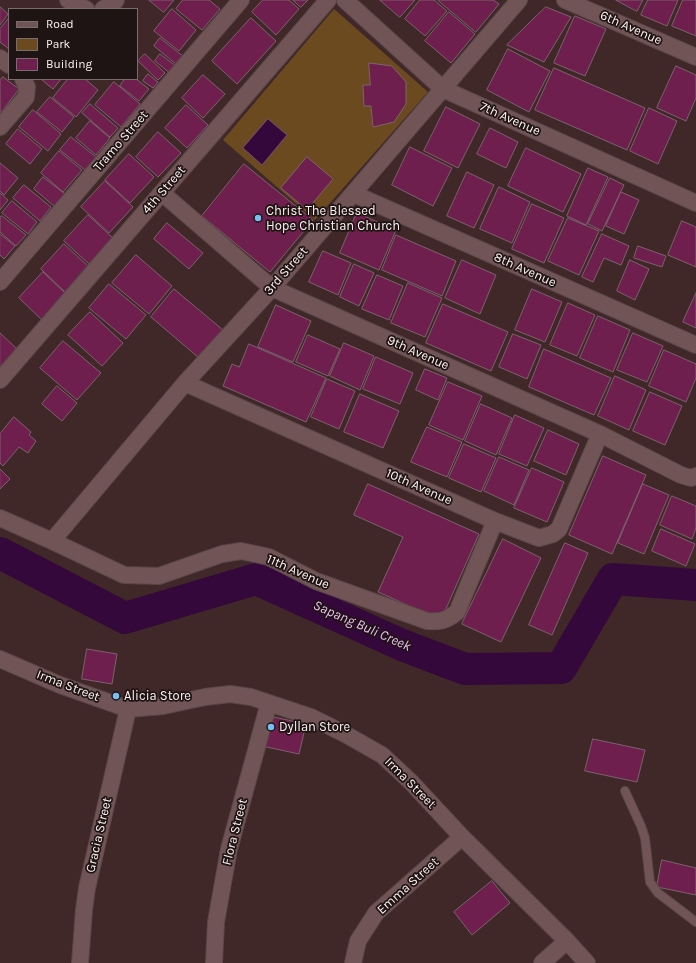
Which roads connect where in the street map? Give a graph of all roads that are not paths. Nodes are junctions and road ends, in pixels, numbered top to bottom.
1 (68, 0) edge
2 (116, 0) edge
3 (241, 0) edge
4 (328, 0) edge
5 (346, 0) edge
6 (519, 0) edge
7 (565, 0) edge
8 (84, 8) edge
9 (104, 8) edge
10 (696, 57) edge
11 (0, 58) edge
12 (8, 64) edge
13 (24, 80) edge
14 (443, 89) junction
15 (0, 127) edge
16 (162, 193) junction
17 (354, 194) junction
18 (696, 203) edge
19 (0, 282) edge
20 (272, 288) junction
21 (696, 345) edge
22 (0, 380) edge
23 (185, 383) junction
24 (600, 434) junction
25 (696, 476) edge
26 (0, 518) edge
27 (496, 521) junction
28 (52, 540) junction
29 (0, 659) edge
30 (269, 703) junction
31 (128, 709) junction
32 (625, 791) dead end
33 (462, 837) junction
34 (696, 922) edge
35 (567, 941) junction
36 (80, 963) edge
37 (214, 963) edge
38 (353, 963) edge
39 (542, 963) edge
40 (587, 963) edge

1 - 8 street
2 - 9 street
3 - 19 street, Tramo Street
4 - 16 street, 4th Street
5 - 14 street, 7th Avenue
6 - 14 street, 3rd Street
7 - 10 street, 6th Avenue
11 - 12 street
13 - 15 street
14 - 17 street, 3rd Street
14 - 18 street, 7th Avenue
16 - 20 street, 9th Avenue
16 - 22 street, 4th Street
17 - 20 street, 3rd Street
17 - 21 street, 8th Avenue
20 - 23 street, 3rd Street
20 - 24 street, 9th Avenue
23 - 27 street, 10th Avenue
23 - 28 street, 3rd Street
24 - 25 street, 9th Avenue
24 - 27 street, 10th Avenue
26 - 28 street, 11th Avenue
27 - 28 street, 11th Avenue
29 - 31 street, Irma Street
30 - 31 street, Irma Street
30 - 33 street, Irma Street
30 - 37 street, Flora Street
31 - 36 street, Gracia Street
32 - 34 lane
33 - 35 street, Irma Street
33 - 38 street, Emma Street
35 - 39 street
35 - 40 street, Irma Street

